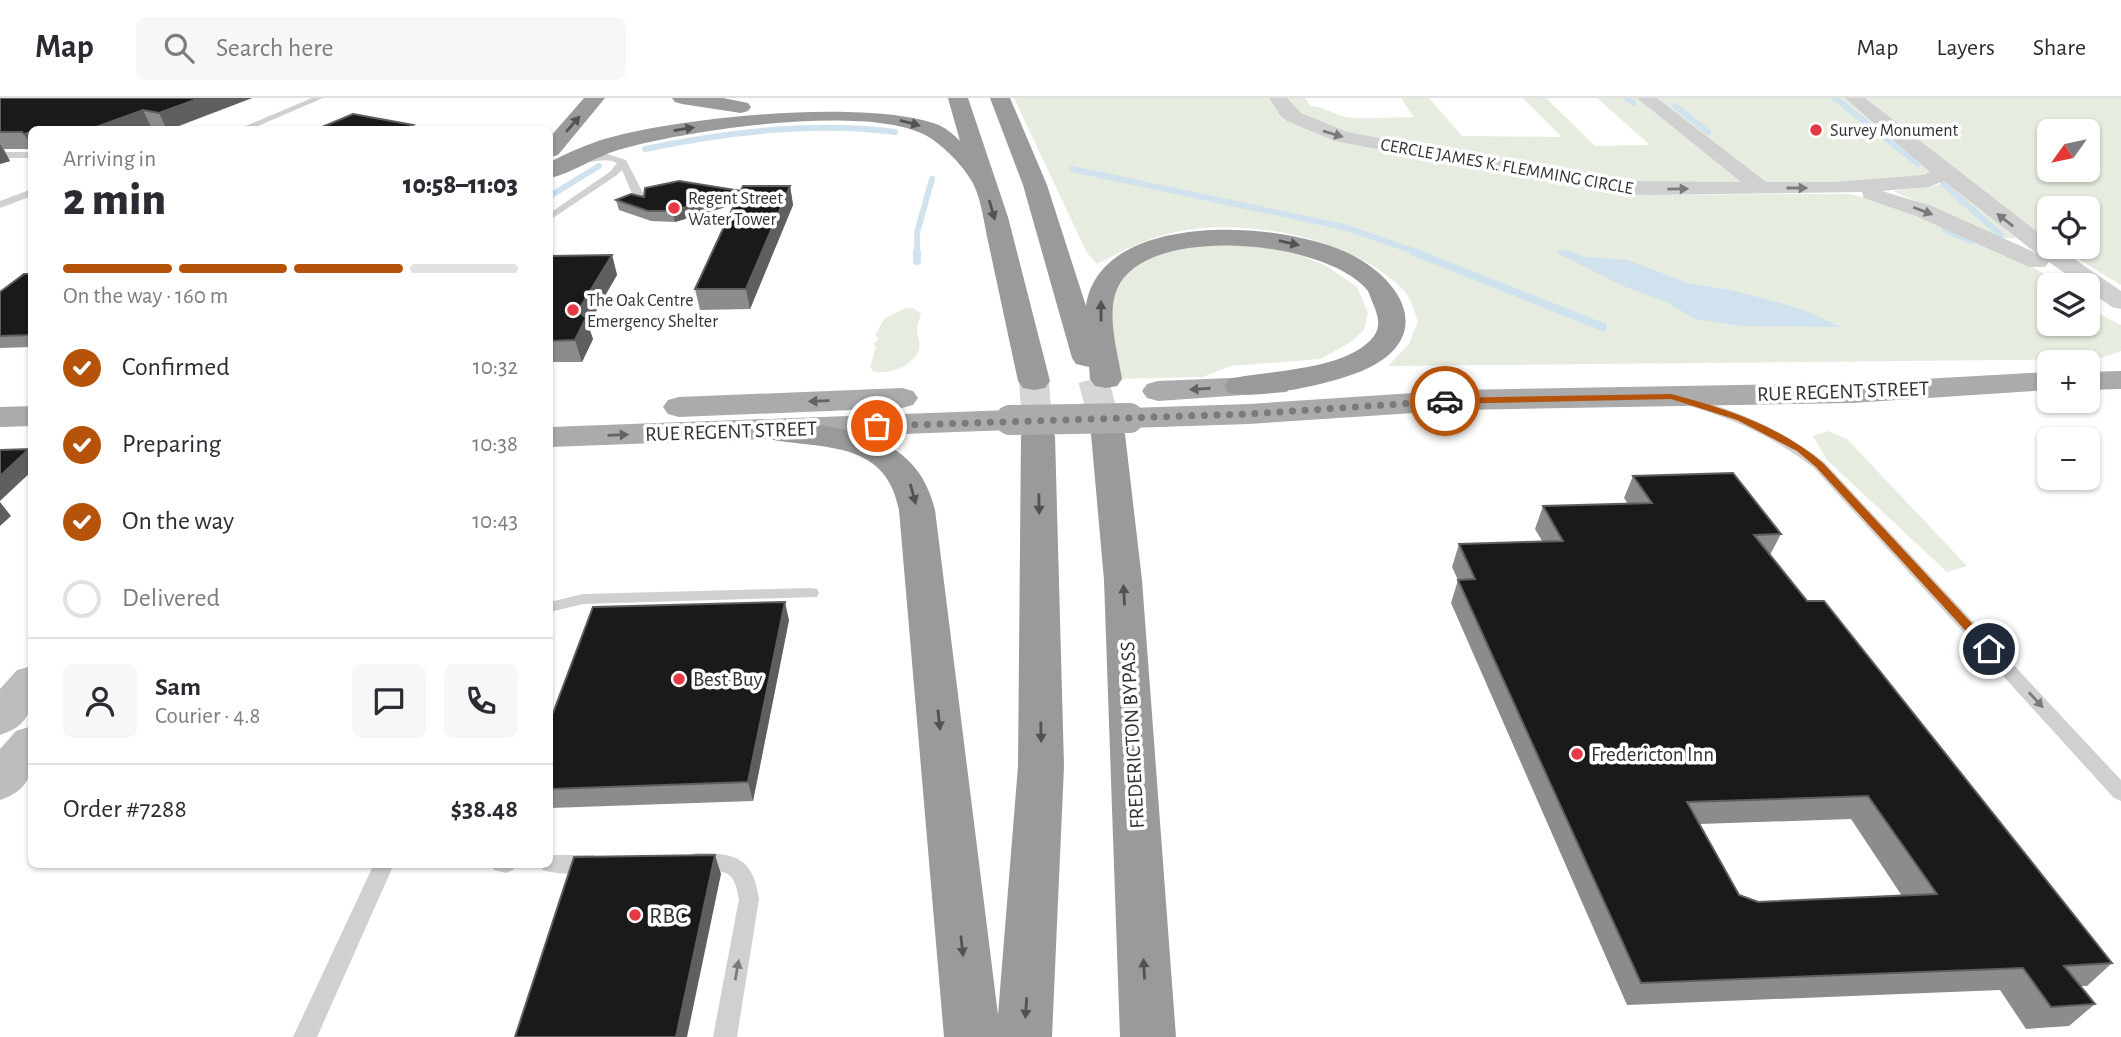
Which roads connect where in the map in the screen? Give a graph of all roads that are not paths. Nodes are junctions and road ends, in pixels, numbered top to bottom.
1 (319, 98) edge
2 (596, 98) edge
3 (682, 98) edge
4 (847, 98) edge
5 (958, 98) edge
6 (1278, 98) edge
7 (1646, 98) edge
8 (1854, 98) edge
9 (1004, 104) edge
10 (250, 126) edge
11 (647, 135) junction
12 (553, 147) edge
13 (0, 155) edge
14 (28, 155) edge
15 (570, 161) junction
16 (622, 161) junction
17 (1939, 168) junction
18 (553, 169) edge
19 (984, 180) junction
20 (1761, 188) junction
21 (1833, 188) junction
22 (28, 194) edge
23 (656, 197) edge
24 (0, 205) edge
25 (553, 216) edge
26 (2058, 273) edge
27 (2100, 292) edge
28 (2121, 302) edge
29 (2037, 381) edge
30 (2003, 382) junction
31 (1240, 386) junction
32 (1671, 396) junction
33 (1112, 401) junction
34 (1023, 408) junction
35 (553, 410) edge
36 (28, 416) edge
37 (0, 417) edge
38 (771, 430) junction
39 (28, 437) edge
40 (553, 437) edge
41 (0, 438) edge
42 (811, 593) dead end
43 (553, 606) edge
44 (28, 686) edge
45 (0, 718) edge
46 (28, 748) edge
47 (0, 781) edge
48 (2121, 793) edge
49 (617, 863) edge
50 (671, 863) edge
51 (553, 864) edge
52 (382, 868) edge
53 (305, 1037) edge
54 (725, 1037) edge
55 (972, 1037) edge
56 (1024, 1037) edge
57 (1148, 1037) edge

1 - 10 lane
12 -> 2 highway
3 - 4 highway
5 - 19 highway
6 -> 20 street, CERCLE JAMES K. FLEMMING CIRCLE
7 - 20 street
8 - 17 street, CERCLE JAMES K. FLEMMING CIRCLE
9 - 33 highway, FREDERICTON BYPASS
11 - 15 highway
11 - 16 lane
11 -> 19 highway
13 - 14 lane
15 - 16 lane
15 - 18 highway
16 - 23 lane
16 - 25 lane
17 - 21 street, CERCLE JAMES K. FLEMMING CIRCLE
28 -> 17 street, CERCLE JAMES K. FLEMMING CIRCLE
19 -> 34 highway
20 -> 21 street, CERCLE JAMES K. FLEMMING CIRCLE
21 -> 26 street, CERCLE JAMES K. FLEMMING CIRCLE
22 - 24 lane
27 - 28 street, CERCLE JAMES K. FLEMMING CIRCLE
29 - 30 main road, RUE REGENT STREET
30 - 31 main road, RUE REGENT STREET
30 - 32 main road, RUE REGENT STREET
31 -> 33 main road, RUE REGENT STREET
33 -> 31 highway
32 - 33 main road, RUE REGENT STREET
32 -> 48 lane
33 - 34 main road, RUE REGENT STREET, bridge
57 -> 33 highway, FREDERICTON BYPASS
34 -> 35 main road, RUE REGENT STREET
34 - 38 main road, RUE REGENT STREET
34 -> 56 highway
36 - 37 main road
40 -> 38 main road, RUE REGENT STREET
38 -> 55 highway
39 - 41 main road
42 - 43 lane
44 - 45 main road
46 - 47 main road
49 - 51 lane
54 -> 50 lane
52 - 53 lane

